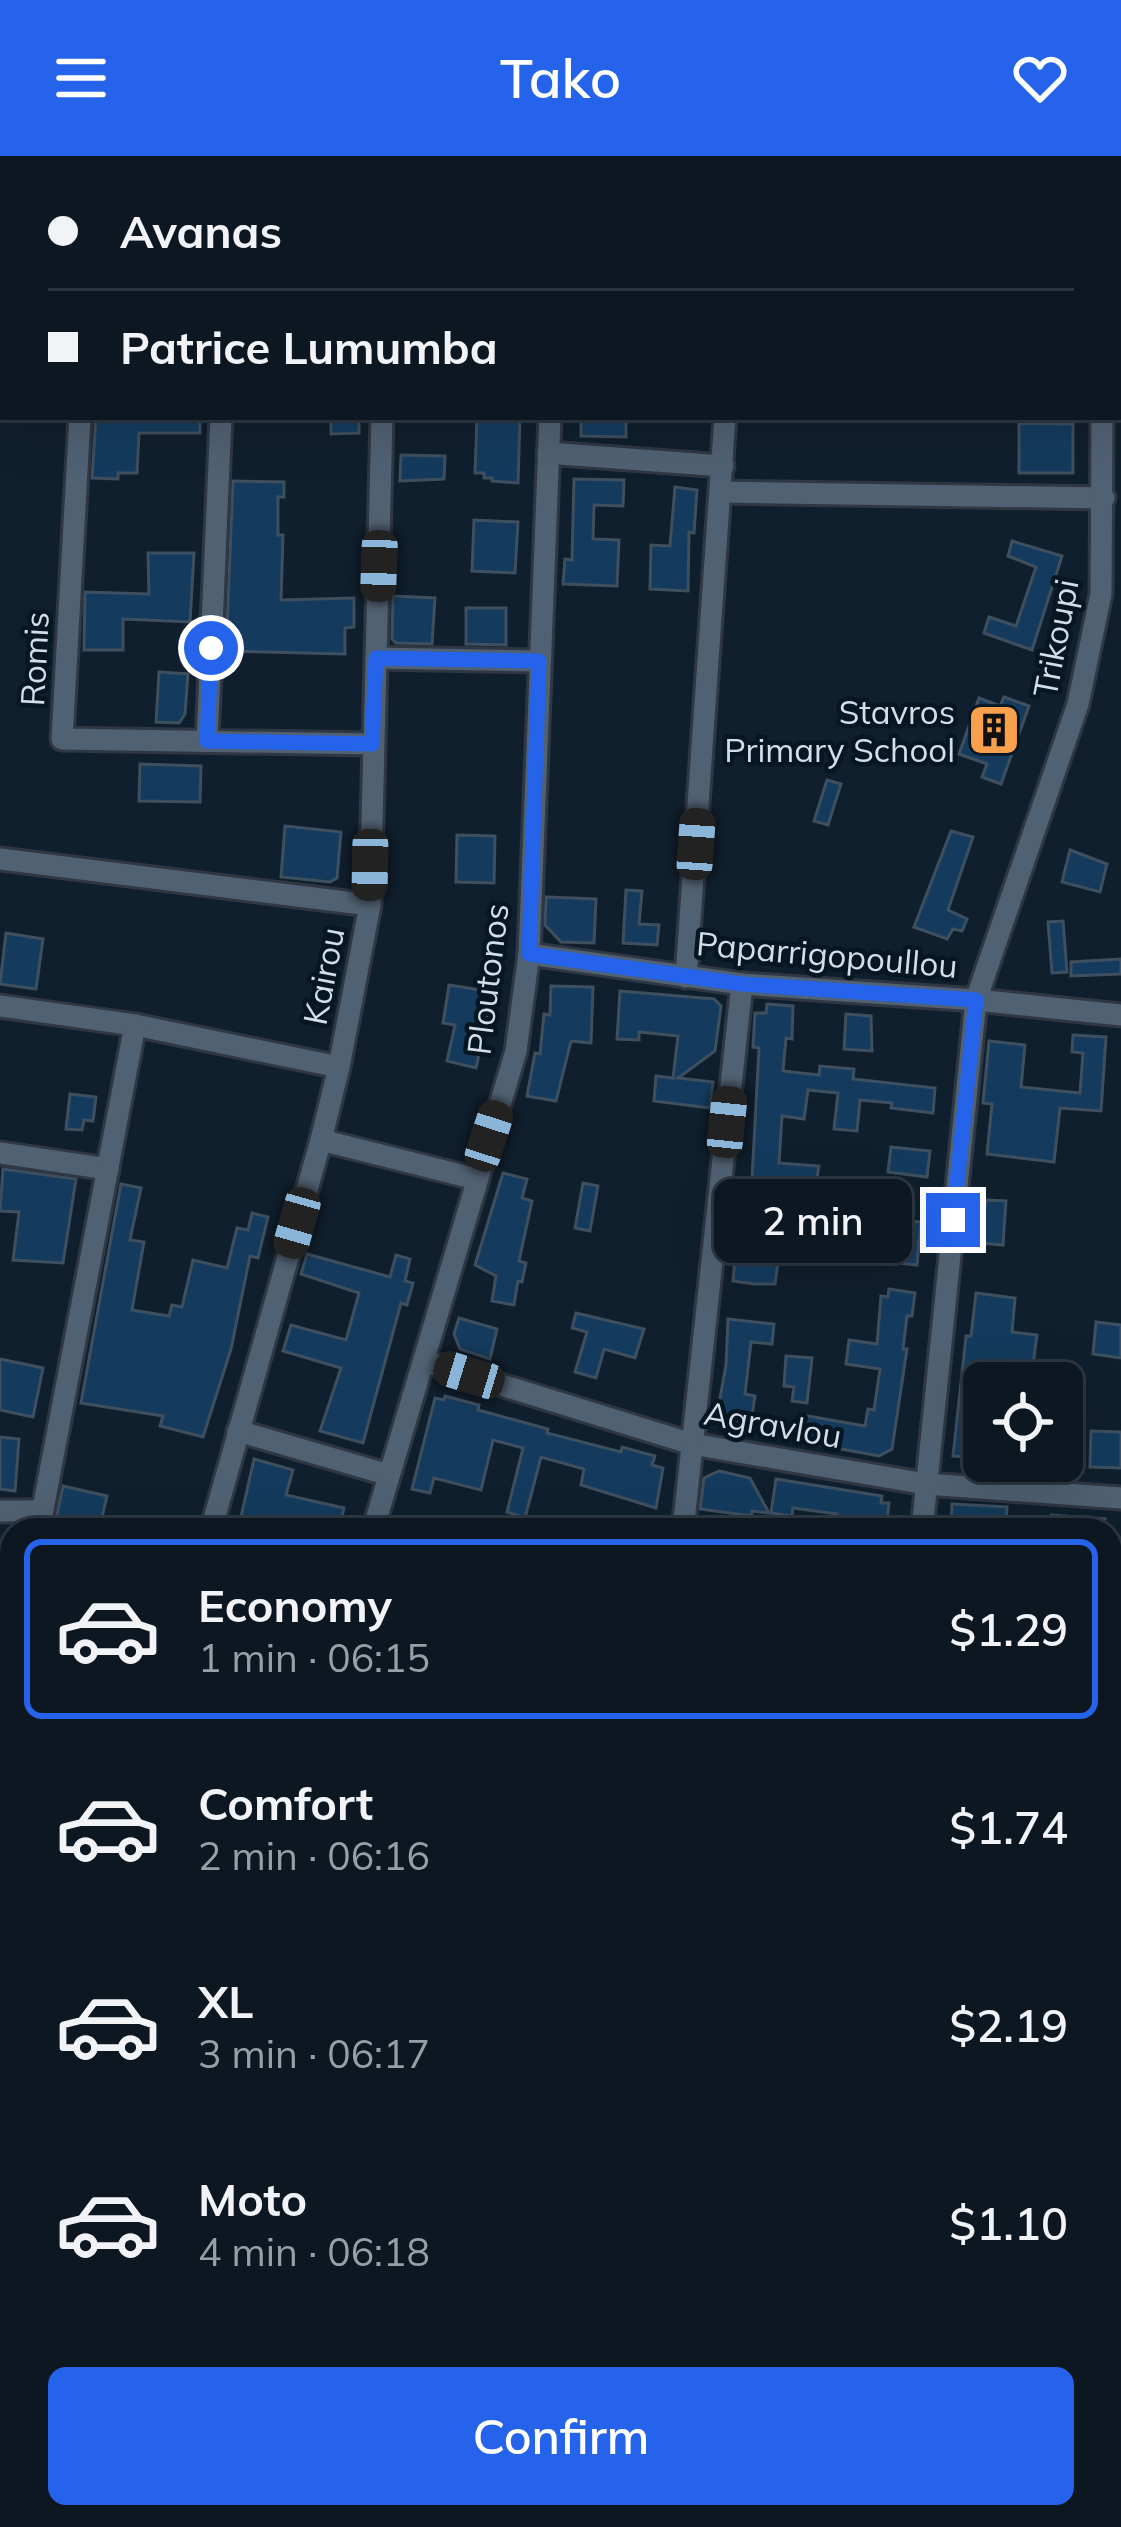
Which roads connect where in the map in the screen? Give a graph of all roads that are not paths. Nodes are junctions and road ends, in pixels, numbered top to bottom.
1 (80, 420) edge
2 (221, 420) edge
3 (382, 420) edge
4 (550, 420) edge
5 (724, 420) edge
6 (1102, 420) edge
7 (548, 453) junction
8 (723, 466) junction
9 (721, 492) junction
10 (1104, 498) junction
11 (376, 658) junction
12 (539, 661) junction
13 (207, 741) junction
14 (372, 744) junction
15 (0, 860) edge
16 (370, 905) junction
17 (529, 954) junction
18 (686, 976) junction
19 (742, 984) junction
20 (976, 1000) junction
21 (0, 1006) edge
22 (1121, 1015) edge
23 (134, 1025) junction
24 (339, 1067) junction
25 (321, 1140) junction
26 (0, 1153) edge
27 (108, 1169) junction
28 (476, 1179) junction
29 (424, 1361) junction
30 (238, 1431) junction
31 (692, 1444) junction
32 (389, 1475) junction
33 (926, 1484) junction
34 (1121, 1498) edge
35 (41, 1518) edge
36 (214, 1518) edge
37 (377, 1518) edge
38 (683, 1518) edge
39 (923, 1518) edge

1 - 13 street, Romis
2 - 13 street
3 - 11 street, Kairou
4 - 7 street, Ploutonos
5 - 8 street
6 - 10 street, Trikoupi
7 - 8 street
7 - 12 street, Ploutonos
8 - 9 street
9 - 10 street
9 - 18 street
10 - 20 street, Trikoupi
11 - 12 street
11 - 14 street, Kairou
12 - 17 street, Ploutonos
13 - 14 street, Romis
14 - 16 street, Kairou
15 - 16 street
16 - 24 street, Kairou
17 - 18 street, Paparrigopoullou
17 - 28 street, Ploutonos
18 - 19 street, Paparrigopoullou
19 - 20 street, Paparrigopoullou
19 - 31 street
20 - 22 street, Paparrigopoullou
20 - 33 street, Trikoupi
21 - 23 street
23 - 24 street
23 - 27 street
24 - 25 street, Kairou
25 - 28 street
25 - 30 street, Kairou
26 - 27 street
27 - 35 street
28 - 29 street, Ploutonos
29 - 31 street, Agravlou
29 - 32 street, Ploutonos
30 - 32 street
30 - 36 street, Kairou
31 - 33 street, Agravlou
31 - 38 street
32 - 37 street, Ploutonos
33 - 34 street, Agravlou
33 - 39 street, Trikoupi

